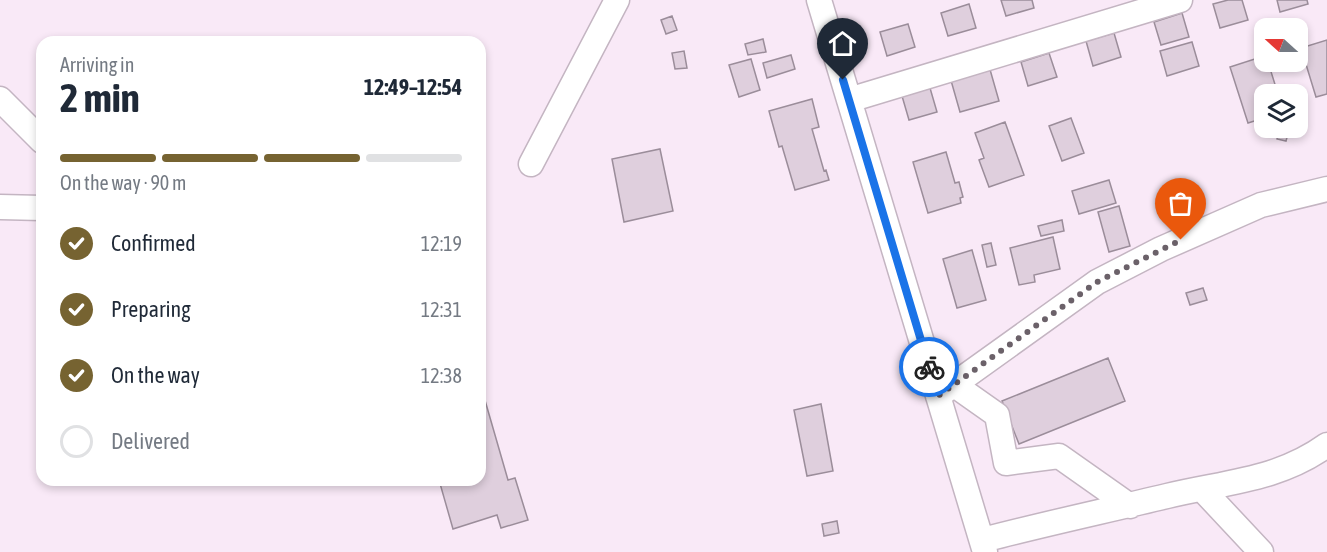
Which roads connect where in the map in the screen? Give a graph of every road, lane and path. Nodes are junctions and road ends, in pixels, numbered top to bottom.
1 (616, 0) edge
2 (819, 0) edge
3 (1179, 0) edge
4 (1129, 7) edge
5 (0, 99) edge
6 (849, 100) junction
7 (36, 135) edge
8 (531, 164) dead end
9 (1327, 189) edge
10 (0, 207) edge
11 (36, 208) edge
12 (946, 390) junction
13 (1327, 445) edge
14 (1202, 489) junction
15 (1130, 506) junction
16 (984, 546) edge
17 (1261, 552) edge

1 - 8 street
2 - 6 street
3 - 4 street
4 - 6 street
5 - 7 street
6 - 12 street
9 - 12 street
10 - 11 street
12 - 15 street
12 - 16 street
13 - 14 street
14 - 15 street
14 - 17 street
15 - 16 street

